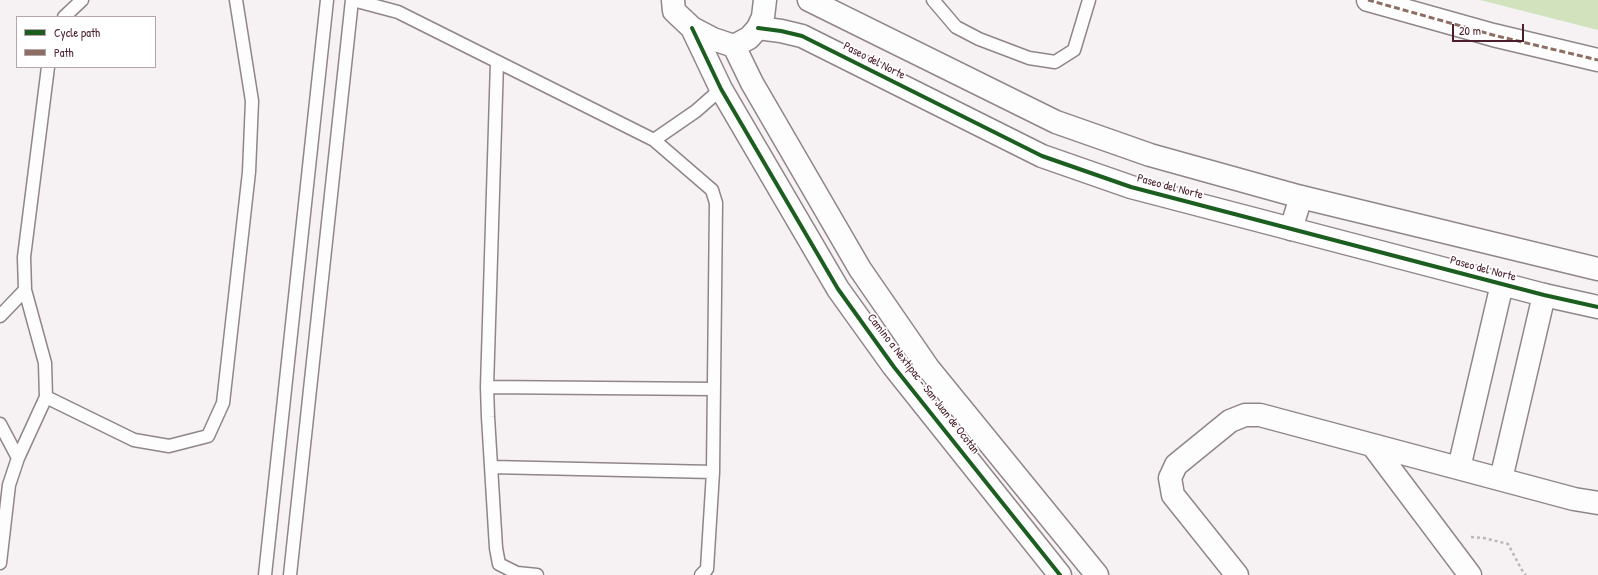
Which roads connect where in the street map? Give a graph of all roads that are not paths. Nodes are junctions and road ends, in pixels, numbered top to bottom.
1 (65, 0) edge
2 (82, 0) edge
3 (236, 0) edge
4 (327, 0) edge
5 (352, 0) edge
6 (765, 0) edge
7 (809, 0) edge
8 (933, 0) edge
9 (1089, 0) edge
10 (1368, 0) edge
11 (668, 4) edge
12 (65, 16) edge
13 (692, 28) junction
14 (758, 28) junction
15 (734, 46) junction
16 (1598, 60) edge
17 (497, 62) junction
18 (48, 68) edge
19 (721, 89) junction
20 (654, 140) junction
21 (1301, 197) junction
22 (1291, 229) junction
23 (860, 269) junction
24 (1598, 269) edge
25 (1502, 284) junction
26 (838, 289) junction
27 (25, 290) junction
28 (1544, 295) junction
29 (1598, 307) edge
30 (0, 316) edge
31 (488, 387) junction
32 (714, 389) junction
33 (46, 397) junction
34 (0, 424) edge
35 (1373, 446) junction
36 (18, 458) junction
37 (491, 467) junction
38 (1459, 468) junction
39 (713, 472) junction
40 (1500, 479) junction
41 (1598, 503) edge
42 (0, 563) edge
43 (265, 575) edge
44 (290, 575) edge
45 (537, 575) edge
46 (701, 575) edge
47 (1060, 575) edge
48 (1097, 575) edge
49 (1237, 575) edge
50 (1470, 575) edge

1 - 12 lane
2 - 12 lane
3 - 33 lane
4 - 43 lane
5 - 17 lane
5 - 44 lane
6 - 14 street
7 - 21 street
8 - 9 lane
10 - 16 street
11 - 13 street, Camino a Nextipac - San Juan de Ocotán
13 - 15 street, Camino a Nextipac - San Juan de Ocotán
13 - 19 street, Camino a Nextipac - San Juan de Ocotán
14 - 15 street
14 - 22 street, Paseo del Norte
15 - 23 street, Camino a Nextipac - San Juan de Ocotán
17 - 20 lane
17 - 31 lane
18 - 27 lane
19 - 20 lane
19 - 26 street, Camino a Nextipac - San Juan de Ocotán
20 - 32 lane
21 - 22 street
21 - 24 street
22 - 25 street, Paseo del Norte
23 - 26 street
23 - 48 street, Camino a Nextipac - San Juan de Ocotán
25 - 28 street, Paseo del Norte
25 - 38 street
26 - 47 street, Camino a Nextipac - San Juan de Ocotán
27 - 30 lane
27 - 33 lane
28 - 29 street, Paseo del Norte
28 - 40 street
31 - 32 lane
31 - 37 lane
32 - 39 lane
33 - 36 lane
34 - 36 lane
35 - 38 street
35 - 49 street
35 - 50 street
36 - 42 lane
37 - 39 lane
37 - 45 lane
38 - 40 street
39 - 46 lane
40 - 41 street

